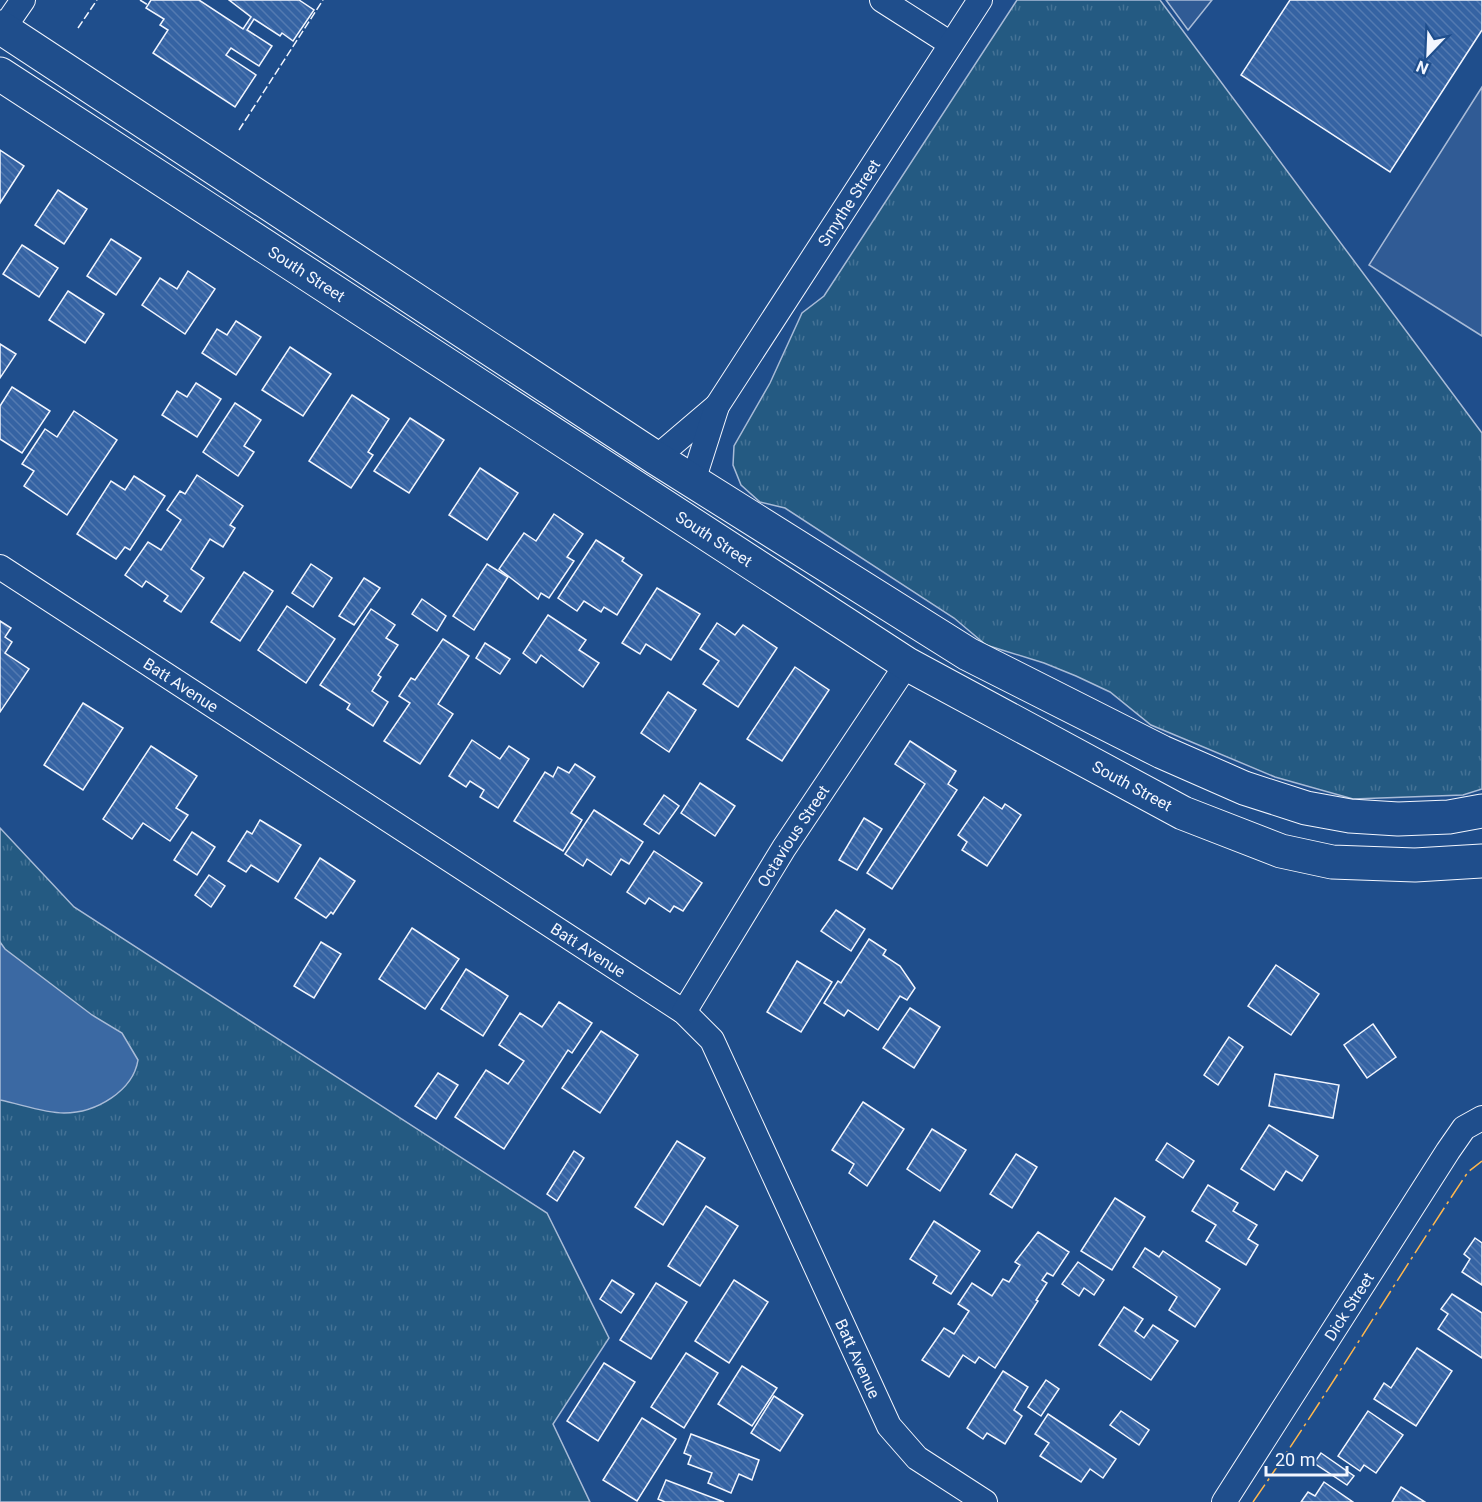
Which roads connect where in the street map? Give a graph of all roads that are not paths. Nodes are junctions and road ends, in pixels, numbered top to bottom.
1 (23, 0) edge
2 (882, 0) edge
3 (980, 0) edge
4 (2, 28) edge
5 (951, 44) junction
6 (0, 75) edge
7 (168, 138) junction
8 (148, 170) junction
9 (717, 406) junction
10 (656, 458) junction
11 (693, 481) junction
12 (656, 501) junction
13 (0, 567) edge
14 (930, 632) junction
15 (907, 664) junction
16 (1482, 811) edge
17 (1482, 861) edge
18 (684, 1012) junction
19 (1482, 1118) edge
20 (985, 1502) edge
21 (1224, 1502) edge

1 - 4 street
2 - 5 street
3 - 5 street, Smythe Street
4 - 7 street
5 - 9 street, Smythe Street
6 - 8 street, South Street
7 - 8 street
7 - 10 street
8 - 12 street, South Street
9 - 10 street, Smythe Street
9 - 11 street, Smythe Street
10 - 11 street
10 - 12 street
11 - 12 street
11 - 14 street
12 - 15 street, South Street
13 - 18 street, Batt Avenue
14 - 15 street
14 - 16 street
15 - 17 street, South Street
15 - 18 street, Octavious Street
18 - 20 street, Batt Avenue
19 - 21 street, Dick Street

